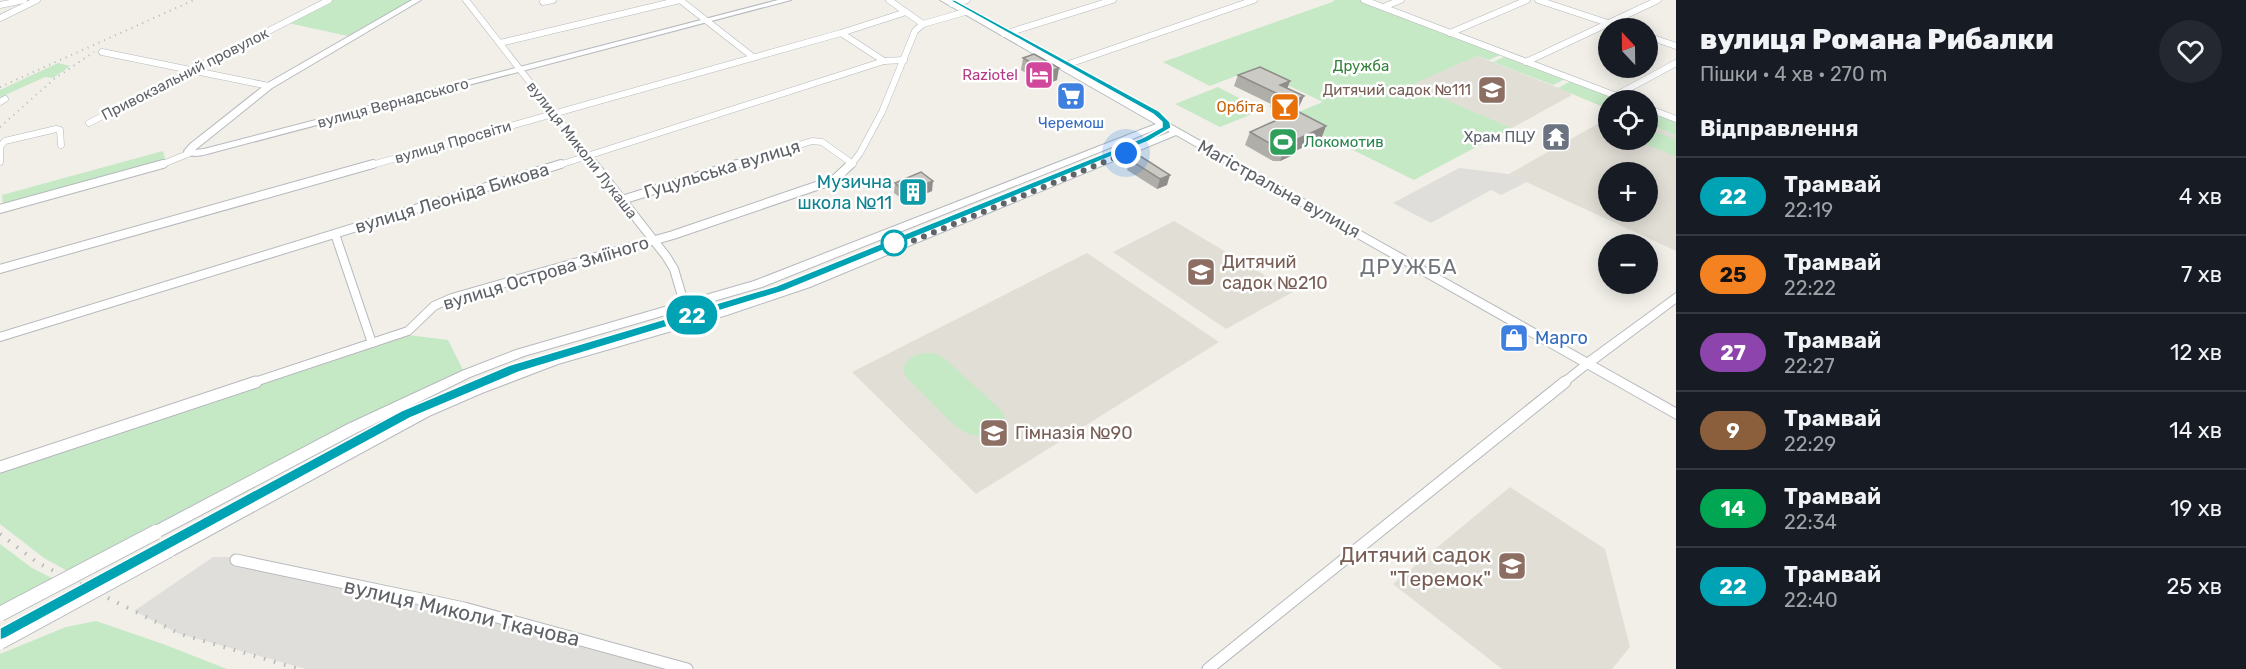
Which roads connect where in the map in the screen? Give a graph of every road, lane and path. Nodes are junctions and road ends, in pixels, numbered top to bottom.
1 (24, 0) edge
2 (37, 0) edge
3 (329, 0) edge
4 (417, 0) edge
5 (466, 0) edge
6 (553, 0) edge
7 (680, 0) edge
8 (788, 0) edge
9 (889, 0) edge
10 (967, 0) edge
11 (1113, 0) edge
12 (1254, 0) edge
13 (1364, 0) edge
14 (1401, 0) edge
15 (1527, 0) edge
16 (1538, 0) edge
17 (1658, 0) edge
18 (543, 2) dead end
19 (948, 2) edge
20 (0, 5) edge
21 (1383, 7) junction
22 (906, 12) junction
23 (965, 12) junction
24 (0, 18) edge
25 (1619, 18) edge
26 (1598, 20) edge
27 (706, 21) junction
28 (923, 24) junction
29 (1598, 28) edge
30 (841, 33) junction
31 (1450, 33) junction
32 (1004, 34) junction
33 (1658, 40) edge
34 (500, 43) junction
35 (1676, 46) edge
36 (102, 52) dead end
37 (753, 57) junction
38 (903, 60) junction
39 (884, 61) junction
40 (1526, 62) junction
41 (1676, 63) edge
42 (1063, 66) junction
43 (195, 69) junction
44 (519, 70) junction
45 (269, 86) junction
46 (1599, 90) edge
47 (1626, 90) edge
48 (1658, 112) edge
49 (554, 113) junction
50 (1676, 119) edge
51 (89, 123) dead end
52 (1163, 124) junction
53 (1177, 132) junction
54 (61, 145) dead end
55 (190, 153) junction
56 (588, 156) junction
57 (0, 162) edge
58 (853, 164) junction
59 (622, 200) junction
60 (0, 209) edge
61 (335, 234) junction
62 (653, 240) junction
63 (0, 269) edge
64 (1676, 297) edge
65 (685, 306) junction
66 (0, 337) edge
67 (372, 343) junction
68 (1587, 364) junction
69 (1676, 414) edge
70 (0, 467) edge
71 (236, 560) dead end
72 (0, 614) edge
73 (0, 642) edge
74 (687, 669) edge
75 (1208, 669) edge

1 - 20 street
2 - 24 street
3 - 43 street, Привокзальний провулок
4 - 45 main road
5 - 34 street, вулиця Миколи Лукаша
6 - 18 street
7 - 27 street
7 - 34 street
8 - 27 main road, вулиця Вернадського
9 - 22 street
10 - 19 street
11 - 32 street
12 - 42 street
13 - 21 street
14 - 21 street
15 - 31 street
16 - 26 street
17 - 25 street
19 - 23 main road, Магістральна вулиця
21 - 31 street
22 - 28 street
22 - 30 street, вулиця Просвіти
23 - 28 street
23 - 32 main road, Магістральна вулиця
27 - 37 street
27 - 44 main road, вулиця Вернадського
28 - 38 street, вулиця Острова Зміїного
29 - 40 street
30 - 37 street, вулиця Просвіти
30 - 39 street
31 - 40 street
32 - 42 main road, Магістральна вулиця
33 - 35 street
34 - 44 street, вулиця Миколи Лукаша
36 - 43 street
37 - 49 street, вулиця Просвіти
38 - 39 street, вулиця Леоніда Бикова
38 - 58 street, вулиця Острова Зміїного
39 - 56 street, вулиця Леоніда Бикова
40 - 46 street
41 - 47 street
42 - 52 main road, Магістральна вулиця
43 - 45 street
43 - 51 street, Привокзальний провулок
44 - 49 street, вулиця Миколи Лукаша
44 - 55 main road, вулиця Вернадського
45 - 55 main road
48 - 50 street
49 - 56 street, вулиця Миколи Лукаша
49 - 63 street, вулиця Просвіти
52 - 53 main road, Магістральна вулиця
52 - 65 main road
53 - 68 main road, Магістральна вулиця
53 - 73 main road, bridge
54 - 57 street
55 - 60 street, вулиця Вернадського
56 - 59 street, вулиця Миколи Лукаша
56 - 61 street, вулиця Леоніда Бикова
58 - 59 street, Гуцульська вулиця
58 - 62 street, вулиця Острова Зміїного
59 - 62 street, вулиця Миколи Лукаша
61 - 66 street, вулиця Леоніда Бикова
61 - 67 street
62 - 65 street, вулиця Миколи Лукаша
62 - 67 street, вулиця Острова Зміїного
64 - 68 main road
65 - 72 main road, bridge
67 - 70 street, вулиця Острова Зміїного
68 - 69 main road, Магістральна вулиця
68 - 75 street
71 - 74 street, вулиця Миколи Ткачова

